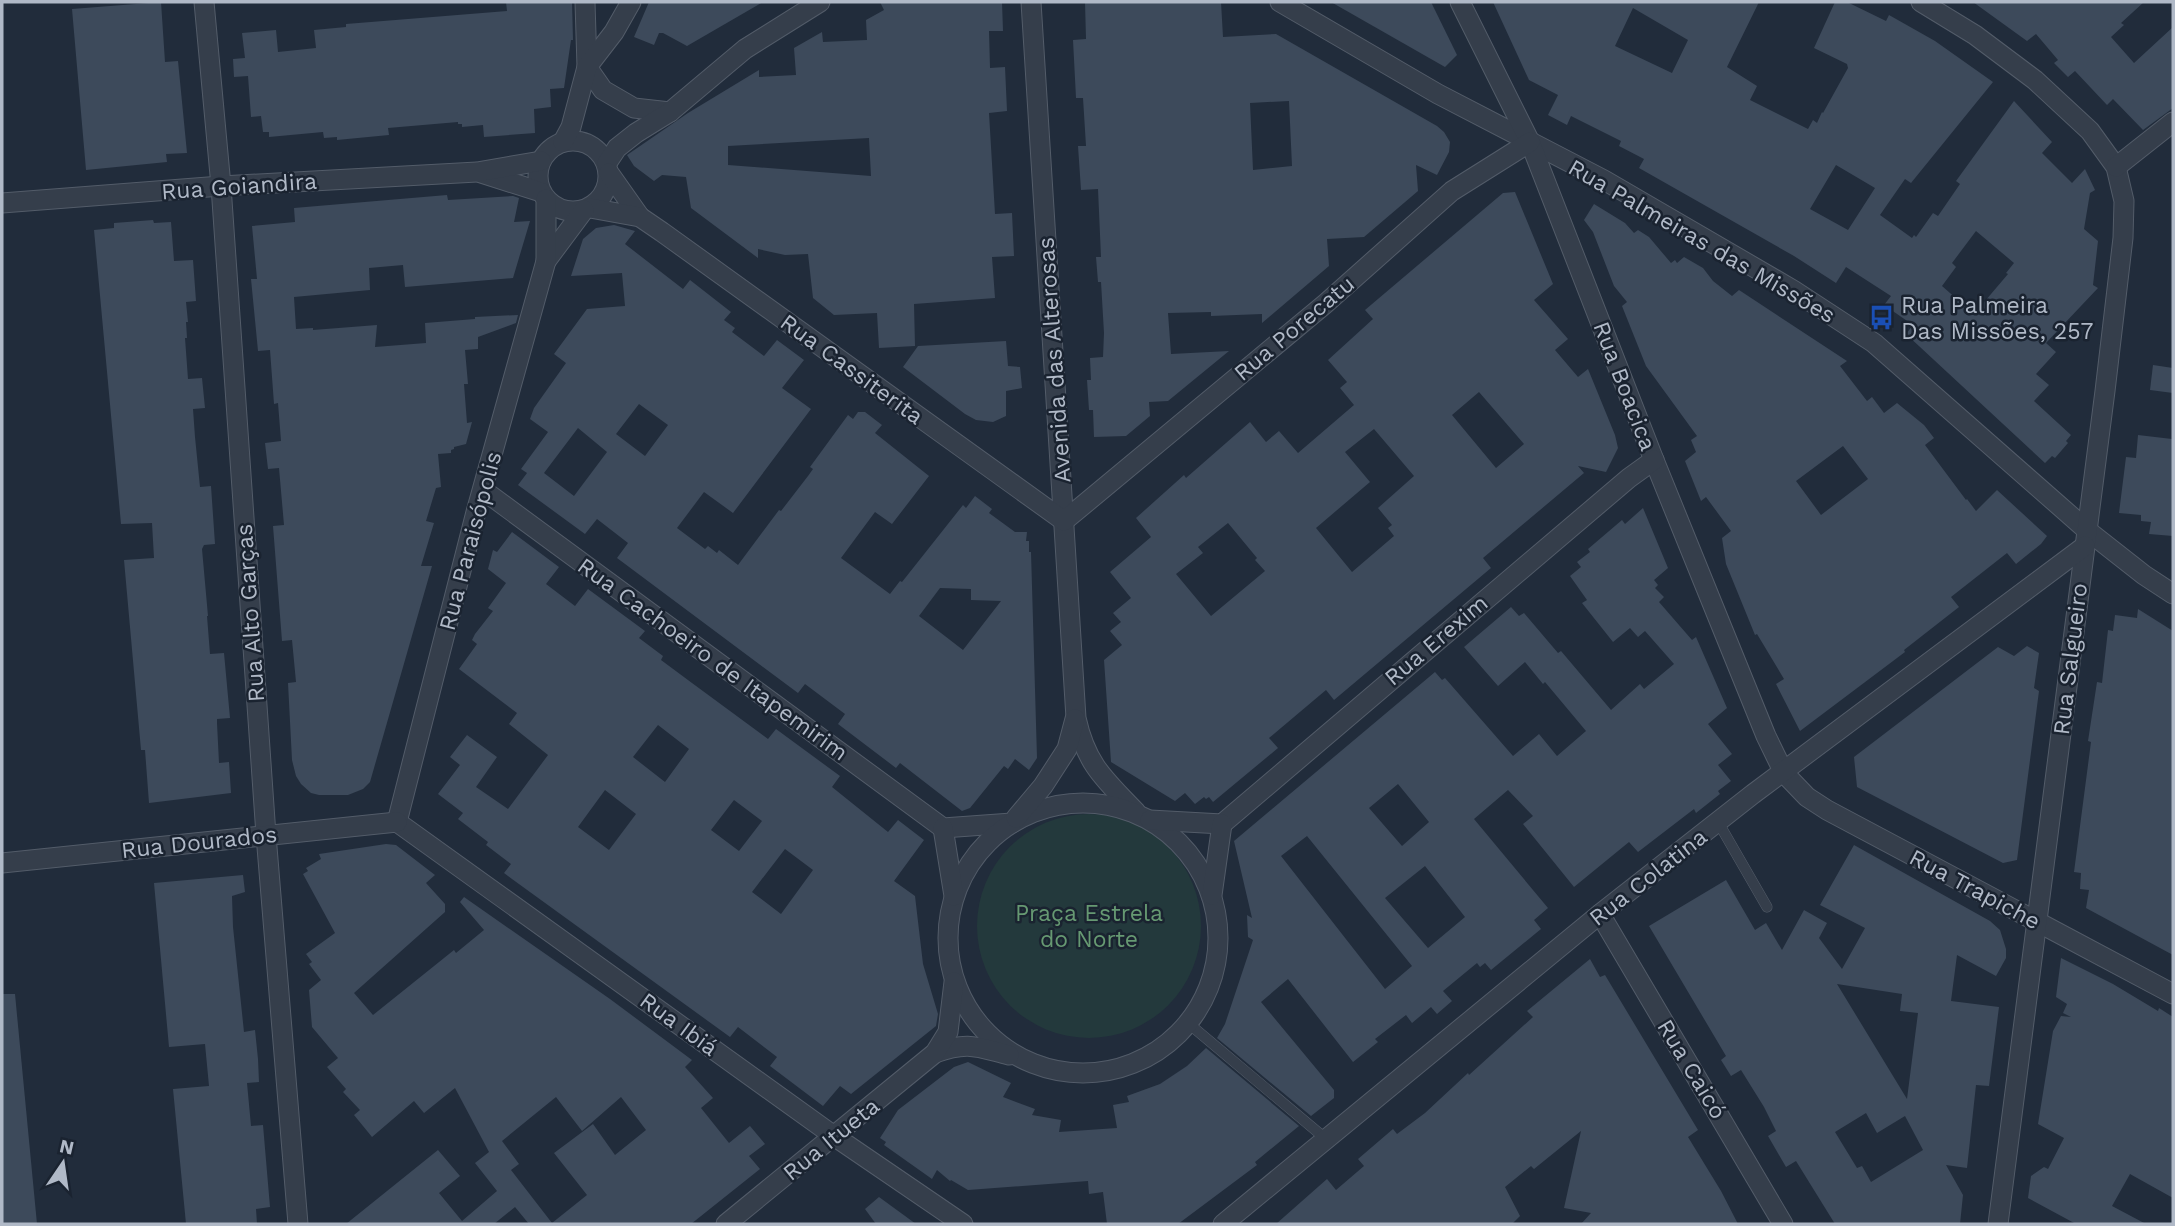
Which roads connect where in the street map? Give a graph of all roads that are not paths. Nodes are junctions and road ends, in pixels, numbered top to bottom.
1 (204, 2) edge
2 (585, 2) edge
3 (631, 2) edge
4 (820, 2) edge
5 (1031, 2) edge
6 (1280, 2) edge
7 (1460, 2) edge
8 (1921, 2) edge
9 (587, 67) junction
10 (670, 112) junction
11 (2173, 122) edge
12 (563, 142) junction
13 (1530, 142) junction
14 (541, 161) junction
15 (2116, 167) junction
16 (608, 168) junction
17 (477, 172) junction
18 (221, 186) junction
19 (543, 195) junction
20 (2, 203) edge
21 (587, 209) junction
22 (640, 217) junction
23 (546, 261) junction
24 (1654, 460) junction
25 (483, 490) junction
26 (1064, 522) junction
27 (2086, 538) junction
28 (2173, 594) edge
29 (1076, 718) junction
30 (1784, 773) junction
31 (1144, 818) junction
32 (397, 822) junction
33 (1013, 822) junction
34 (1718, 822) junction
35 (1222, 824) junction
36 (943, 828) junction
37 (265, 835) junction
38 (2, 863) edge
39 (1212, 895) junction
40 (954, 896) junction
41 (1767, 907) dead end
42 (1600, 914) junction
43 (2037, 922) junction
44 (954, 980) junction
45 (2173, 994) edge
46 (1188, 1023) junction
47 (936, 1053) junction
48 (1027, 1060) junction
49 (834, 1136) junction
50 (1326, 1139) junction
51 (298, 1224) edge
52 (726, 1224) edge
53 (963, 1224) edge
54 (1223, 1224) edge
55 (1783, 1224) edge
56 (1998, 1224) edge

1 - 18 street, Rua Alto Garças
2 - 9 street
3 - 9 street
4 - 10 street
5 - 26 street, Avenida das Alterosas
6 - 13 street, Rua Palmeiras das Missões
7 - 13 street, Rua Boacica
8 - 15 street
9 - 10 street
9 - 12 street
10 - 16 street
11 - 15 street
12 - 14 street
12 - 16 street
13 - 24 street, Rua Boacica
13 - 26 street, Rua Porecatu
13 - 27 street, Rua Palmeiras das Missões
14 - 17 street, Rua Goiandira
14 - 19 street
15 - 27 street, Rua Salgueiro
16 - 21 street
16 - 22 street, Rua Cassiterita
17 - 18 street, Rua Goiandira
17 - 19 street, Rua Goiandira
18 - 20 street, Rua Goiandira
18 - 37 street, Rua Alto Garças
19 - 21 street
19 - 23 street, Rua Paraisópolis
21 - 22 street, Rua Cassiterita
21 - 23 street, Rua Paraisópolis
22 - 26 street, Rua Cassiterita
23 - 25 street, Rua Paraisópolis
24 - 30 street, Rua Boacica
24 - 35 street, Rua Erexim
25 - 32 street, Rua Paraisópolis
25 - 36 street, Rua Cachoeiro de Itapemirim
26 - 29 street, Avenida das Alterosas
27 - 28 street, Rua Palmeiras das Missões
27 - 30 street, Rua Colatina
27 - 43 street, Rua Salgueiro
29 - 31 street, Avenida das Alterosas
29 - 33 street, Avenida das Alterosas
30 - 34 street, Rua Colatina
30 - 43 street, Rua Trapiche
31 - 33 street
31 - 35 street
31 - 39 street
32 - 37 street, Rua Dourados
32 - 49 street, Rua Ibiá
33 - 36 street
33 - 40 street
34 - 41 lane
34 - 42 street, Rua Colatina
35 - 39 street
36 - 40 street
37 - 38 street, Rua Dourados
37 - 51 street, Rua Alto Garças
39 - 46 street
40 - 44 street
42 - 50 street, Rua Colatina
42 - 55 street, Rua Caicó
43 - 45 street, Rua Trapiche
43 - 56 street, Rua Salgueiro
44 - 47 street, Rua Itueta
44 - 48 street
46 - 48 street
46 - 50 lane
47 - 48 street, Rua Itueta
47 - 49 street, Rua Itueta
49 - 52 street, Rua Itueta
49 - 53 street, Rua Ibiá
50 - 54 street, Rua Colatina

